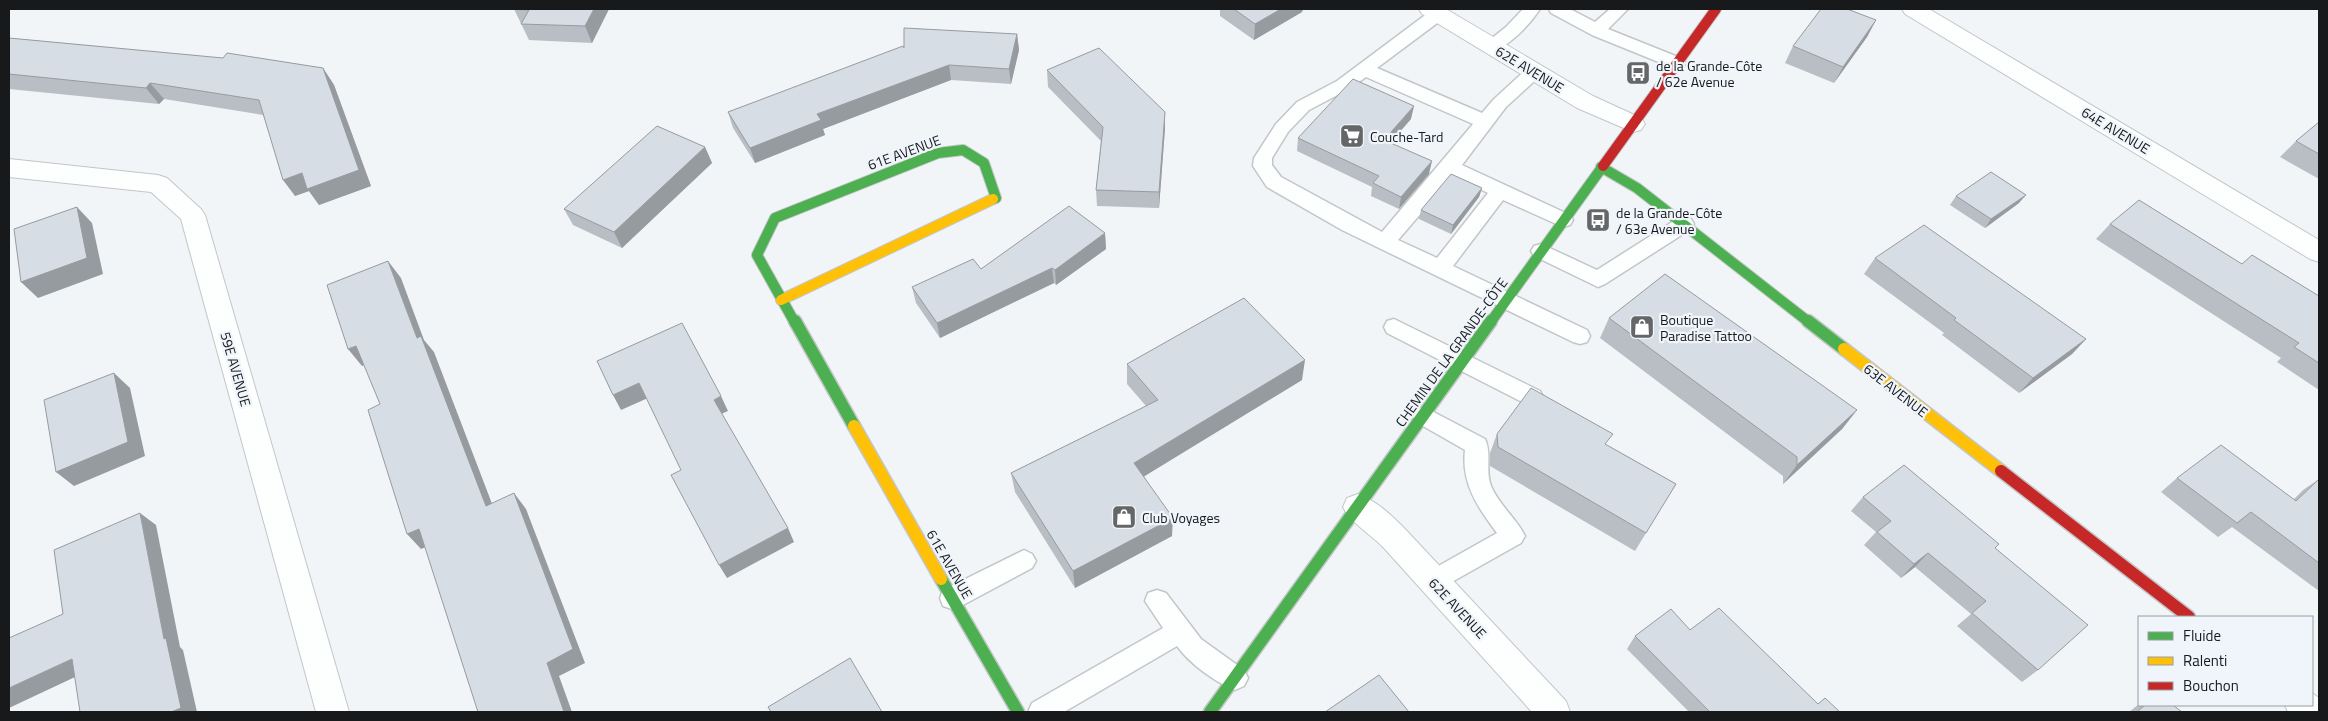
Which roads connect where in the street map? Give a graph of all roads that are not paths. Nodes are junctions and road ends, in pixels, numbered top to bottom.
1 (1532, 9) edge
2 (1557, 9) edge
3 (1620, 9) edge
4 (1716, 9) edge
5 (1912, 9) edge
6 (1434, 11) edge
7 (1598, 31) junction
8 (1491, 46) junction
9 (1677, 63) junction
10 (1364, 69) junction
11 (1534, 72) junction
12 (1485, 122) junction
13 (1633, 124) junction
14 (1450, 167) junction
15 (1601, 167) junction
16 (9, 168) edge
17 (1500, 190) junction
18 (1563, 220) junction
19 (1684, 224) junction
20 (1385, 242) junction
21 (1541, 252) junction
22 (2319, 252) edge
23 (1440, 269) junction
24 (782, 300) junction
25 (1506, 301) junction
26 (1394, 327) dead end
27 (1580, 336) dead end
28 (1462, 361) junction
29 (1532, 397) edge
30 (1424, 416) junction
31 (1358, 508) junction
32 (1024, 562) dead end
33 (1434, 581) junction
34 (952, 598) junction
35 (1157, 601) dead end
36 (2188, 616) edge
37 (1180, 631) junction
38 (1235, 678) junction
39 (333, 712) edge
40 (1018, 712) edge
41 (1041, 712) edge
42 (1210, 712) edge
43 (1554, 712) edge

1 - 8 lane
2 - 7 lane
3 - 7 lane
4 - 9 street, CHEMIN DE LA GRANDE-CÔTE
5 - 22 street, 64E AVENUE
6 - 8 street, 62E AVENUE
6 - 10 lane
7 - 9 lane
8 - 11 street, 62E AVENUE
9 - 13 street, CHEMIN DE LA GRANDE-CÔTE
10 - 12 lane
10 - 20 lane
11 - 12 lane
11 - 13 street, 62E AVENUE
12 - 14 lane
13 - 15 street, CHEMIN DE LA GRANDE-CÔTE
14 - 17 lane
14 - 20 lane
15 - 18 street, CHEMIN DE LA GRANDE-CÔTE
15 - 19 street, 63E AVENUE
16 - 39 street, 59E AVENUE
17 - 18 lane
17 - 23 lane
18 - 21 street, CHEMIN DE LA GRANDE-CÔTE
19 - 21 lane
19 - 36 street, 63E AVENUE
20 - 23 lane
21 - 25 street, CHEMIN DE LA GRANDE-CÔTE
23 - 25 lane
24 - 24 street, 61E AVENUE
24 - 34 street, 61E AVENUE
25 - 27 lane
25 - 28 street, CHEMIN DE LA GRANDE-CÔTE
26 - 28 lane
28 - 29 lane
28 - 30 street, CHEMIN DE LA GRANDE-CÔTE
30 - 31 street, CHEMIN DE LA GRANDE-CÔTE
30 - 33 lane
31 - 33 street, 62E AVENUE
31 - 38 street, CHEMIN DE LA GRANDE-CÔTE
32 - 34 lane
33 - 43 street, 62E AVENUE
34 - 40 street, 61E AVENUE
35 - 37 lane
37 - 38 lane
37 - 41 lane
38 - 42 street, CHEMIN DE LA GRANDE-CÔTE

